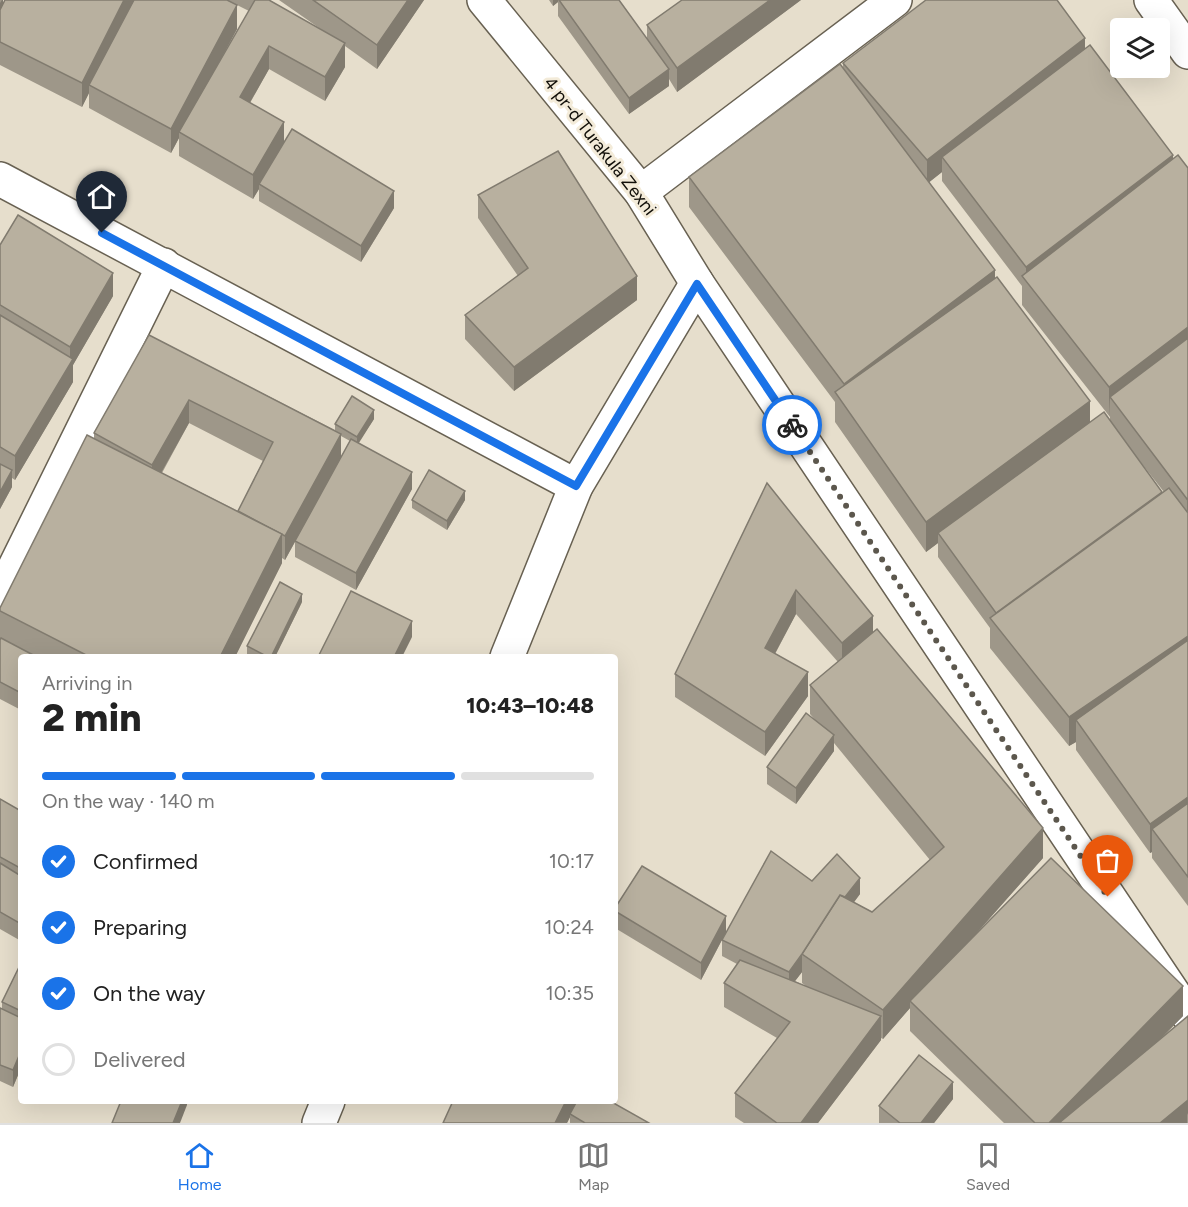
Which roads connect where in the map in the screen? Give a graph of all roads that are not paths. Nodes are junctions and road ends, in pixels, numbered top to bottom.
1 (484, 0) edge
2 (895, 0) edge
3 (1151, 0) edge
4 (1188, 52) edge
5 (0, 178) edge
6 (641, 192) junction
7 (164, 266) junction
8 (697, 284) junction
9 (576, 486) junction
10 (0, 597) edge
11 (508, 654) edge
12 (1188, 1015) edge
13 (327, 1104) edge
14 (319, 1123) edge

1 - 6 street, 4 pr-d Turakula Zexni
2 - 6 street
3 - 4 street
5 - 7 street
6 - 8 street, 4 pr-d Turakula Zexni
7 - 9 street
7 - 10 street
8 - 9 street
8 - 12 street, 4 pr-d Turakula Zexni
9 - 11 street
13 - 14 street

